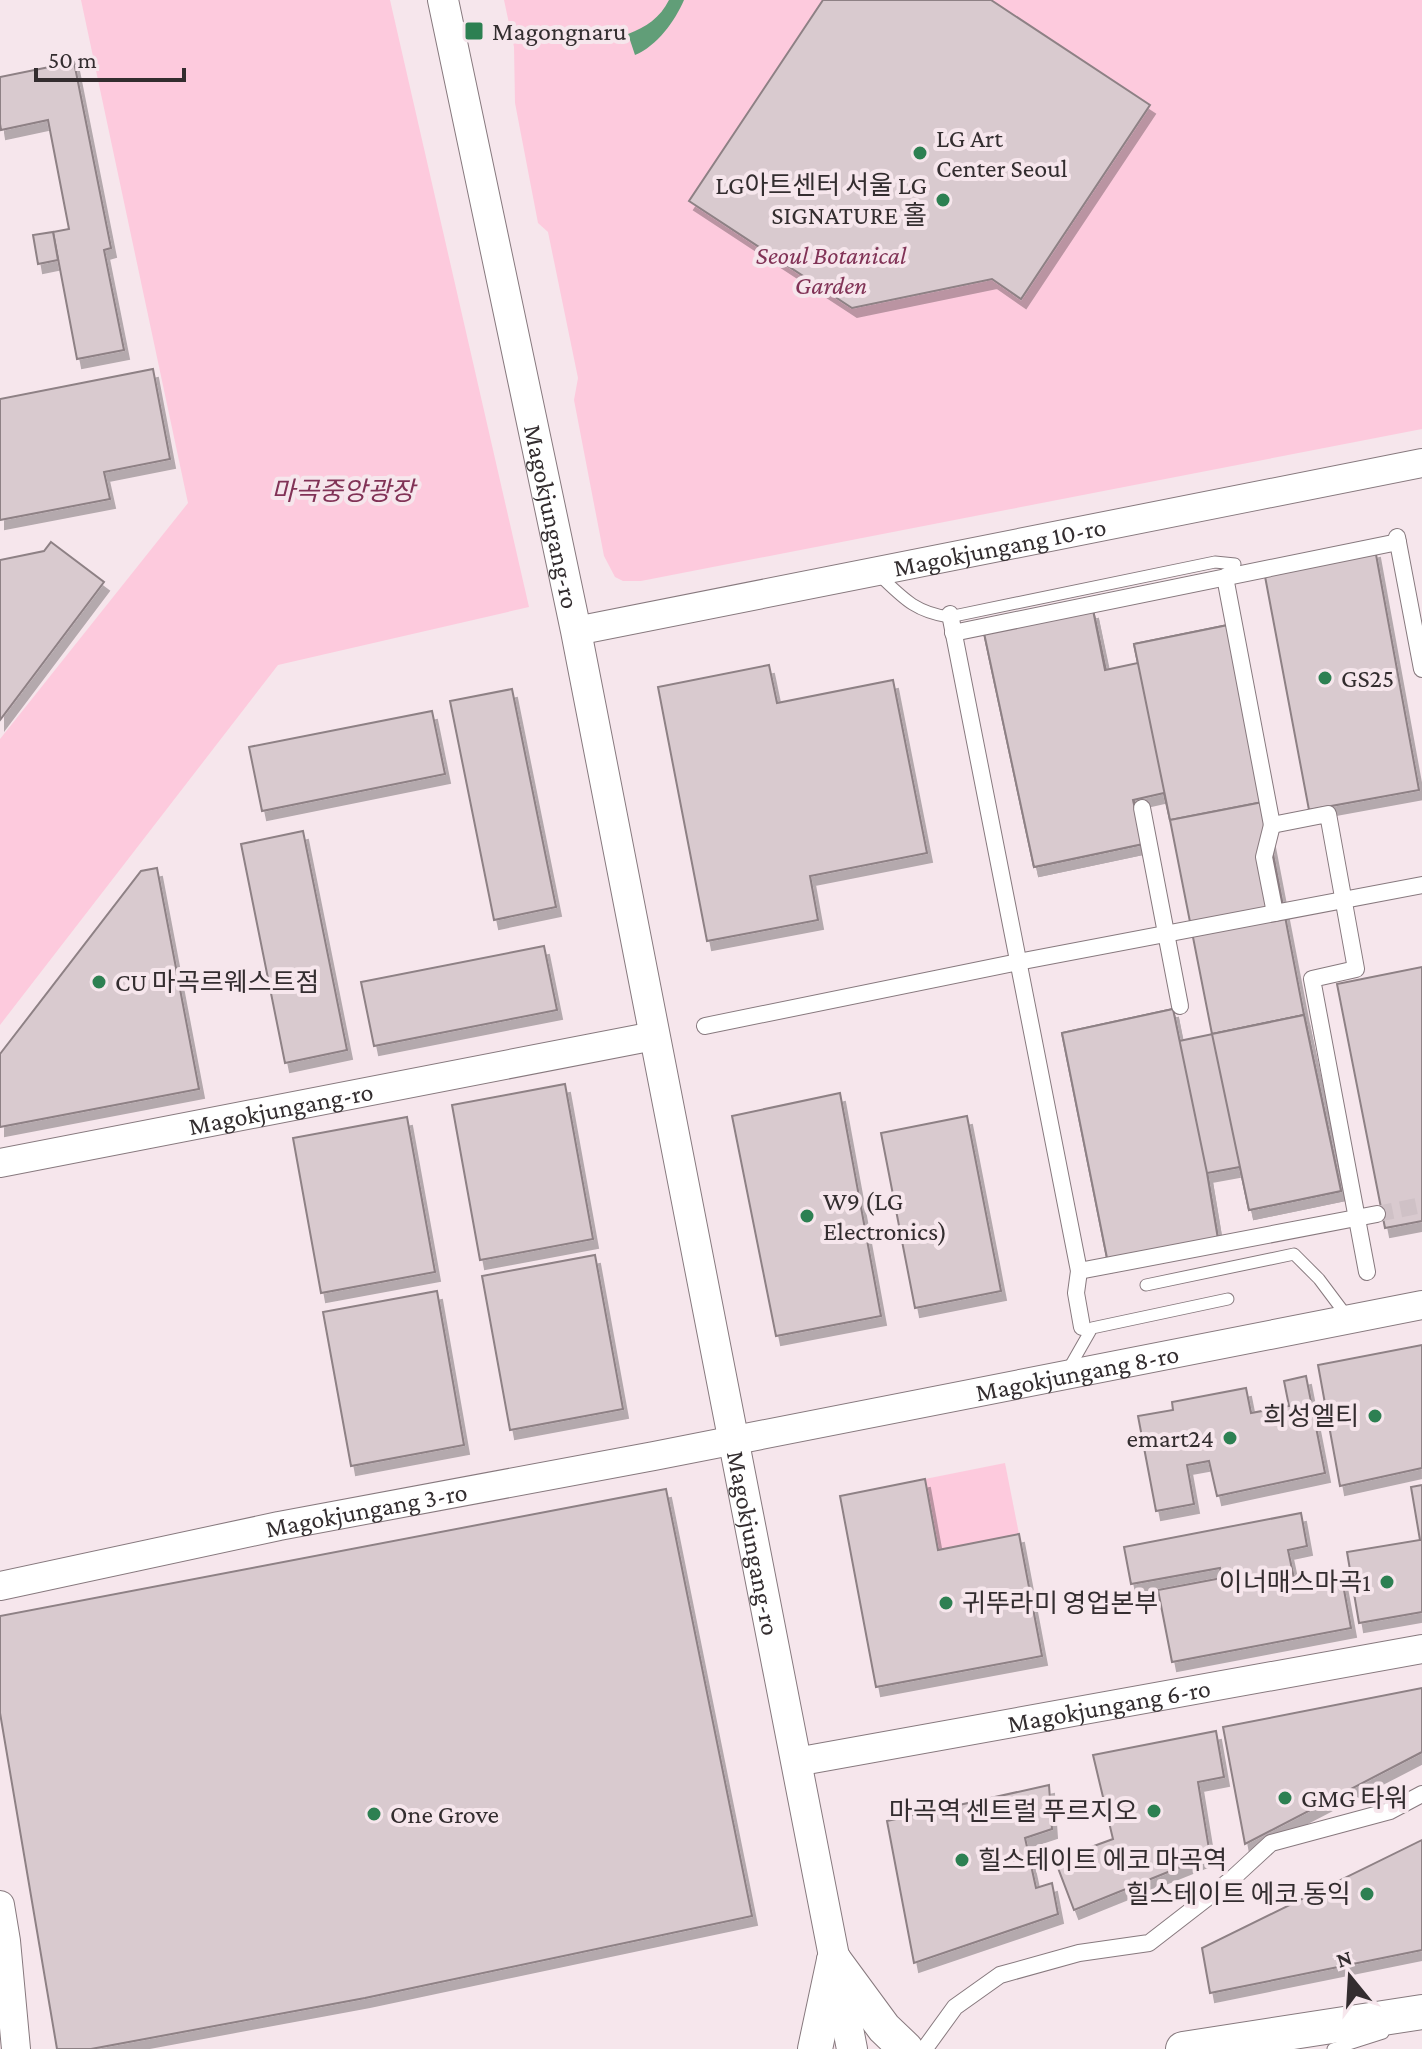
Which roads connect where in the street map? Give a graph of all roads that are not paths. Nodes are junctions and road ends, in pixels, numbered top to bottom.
1 (443, 0) edge
2 (1422, 463) edge
3 (875, 572) junction
4 (1230, 572) junction
5 (951, 621) junction
6 (576, 631) junction
7 (1422, 669) edge
8 (1142, 808) dead end
9 (1272, 825) junction
10 (1422, 885) edge
11 (1345, 900) junction
12 (1275, 913) junction
13 (1166, 934) junction
14 (1018, 962) junction
15 (1180, 1006) dead end
16 (705, 1026) dead end
17 (654, 1036) junction
18 (0, 1163) edge
19 (1377, 1214) tunnel mouth
20 (1357, 1218) junction
21 (1079, 1271) junction
22 (1367, 1272) dead end
23 (1146, 1285) dead end
24 (1228, 1299) dead end
25 (1422, 1305) edge
26 (1349, 1319) junction
27 (1082, 1327) dead end
28 (1065, 1375) junction
29 (734, 1440) junction
30 (0, 1586) edge
31 (1422, 1649) edge
32 (796, 1762) junction
33 (1422, 1794) edge
34 (0, 1905) edge
35 (834, 1960) junction
36 (1422, 2012) edge
37 (1422, 2021) edge
38 (916, 2048) edge
39 (16, 2049) edge
40 (815, 2049) edge
41 (852, 2049) edge
42 (1183, 2049) edge
43 (1333, 2049) edge

1 - 6 main road, Magokjungang-ro
2 - 3 street, Magokjungang 10-ro
3 - 5 lane
3 - 6 street, Magokjungang 10-ro
4 - 5 street
4 - 7 street
4 - 9 street
5 - 14 street
6 - 17 main road, Magokjungang-ro
8 - 13 street
9 - 11 street
9 - 12 street
10 - 11 street
11 - 12 street
11 - 20 street
12 - 13 street
13 - 14 street
13 - 15 street
14 - 16 street
14 - 21 street
17 - 18 street, Magokjungang-ro
17 - 29 main road, Magokjungang-ro
19 - 20 street
20 - 21 street
20 - 22 street
21 - 27 street
23 - 26 lane
24 - 28 lane
25 - 26 street, Magokjungang 8-ro
26 - 28 street, Magokjungang 8-ro
28 - 29 street, Magokjungang 8-ro
29 - 30 street, Magokjungang 3-ro
29 - 32 main road, Magokjungang-ro
31 - 32 street, Magokjungang 6-ro
32 - 35 main road, Magokjungang-ro
33 - 38 street
34 - 39 street
35 - 38 main road
35 - 40 main road
35 - 41 main road, Magokjungang-ro
36 - 42 main road
37 - 43 lane

